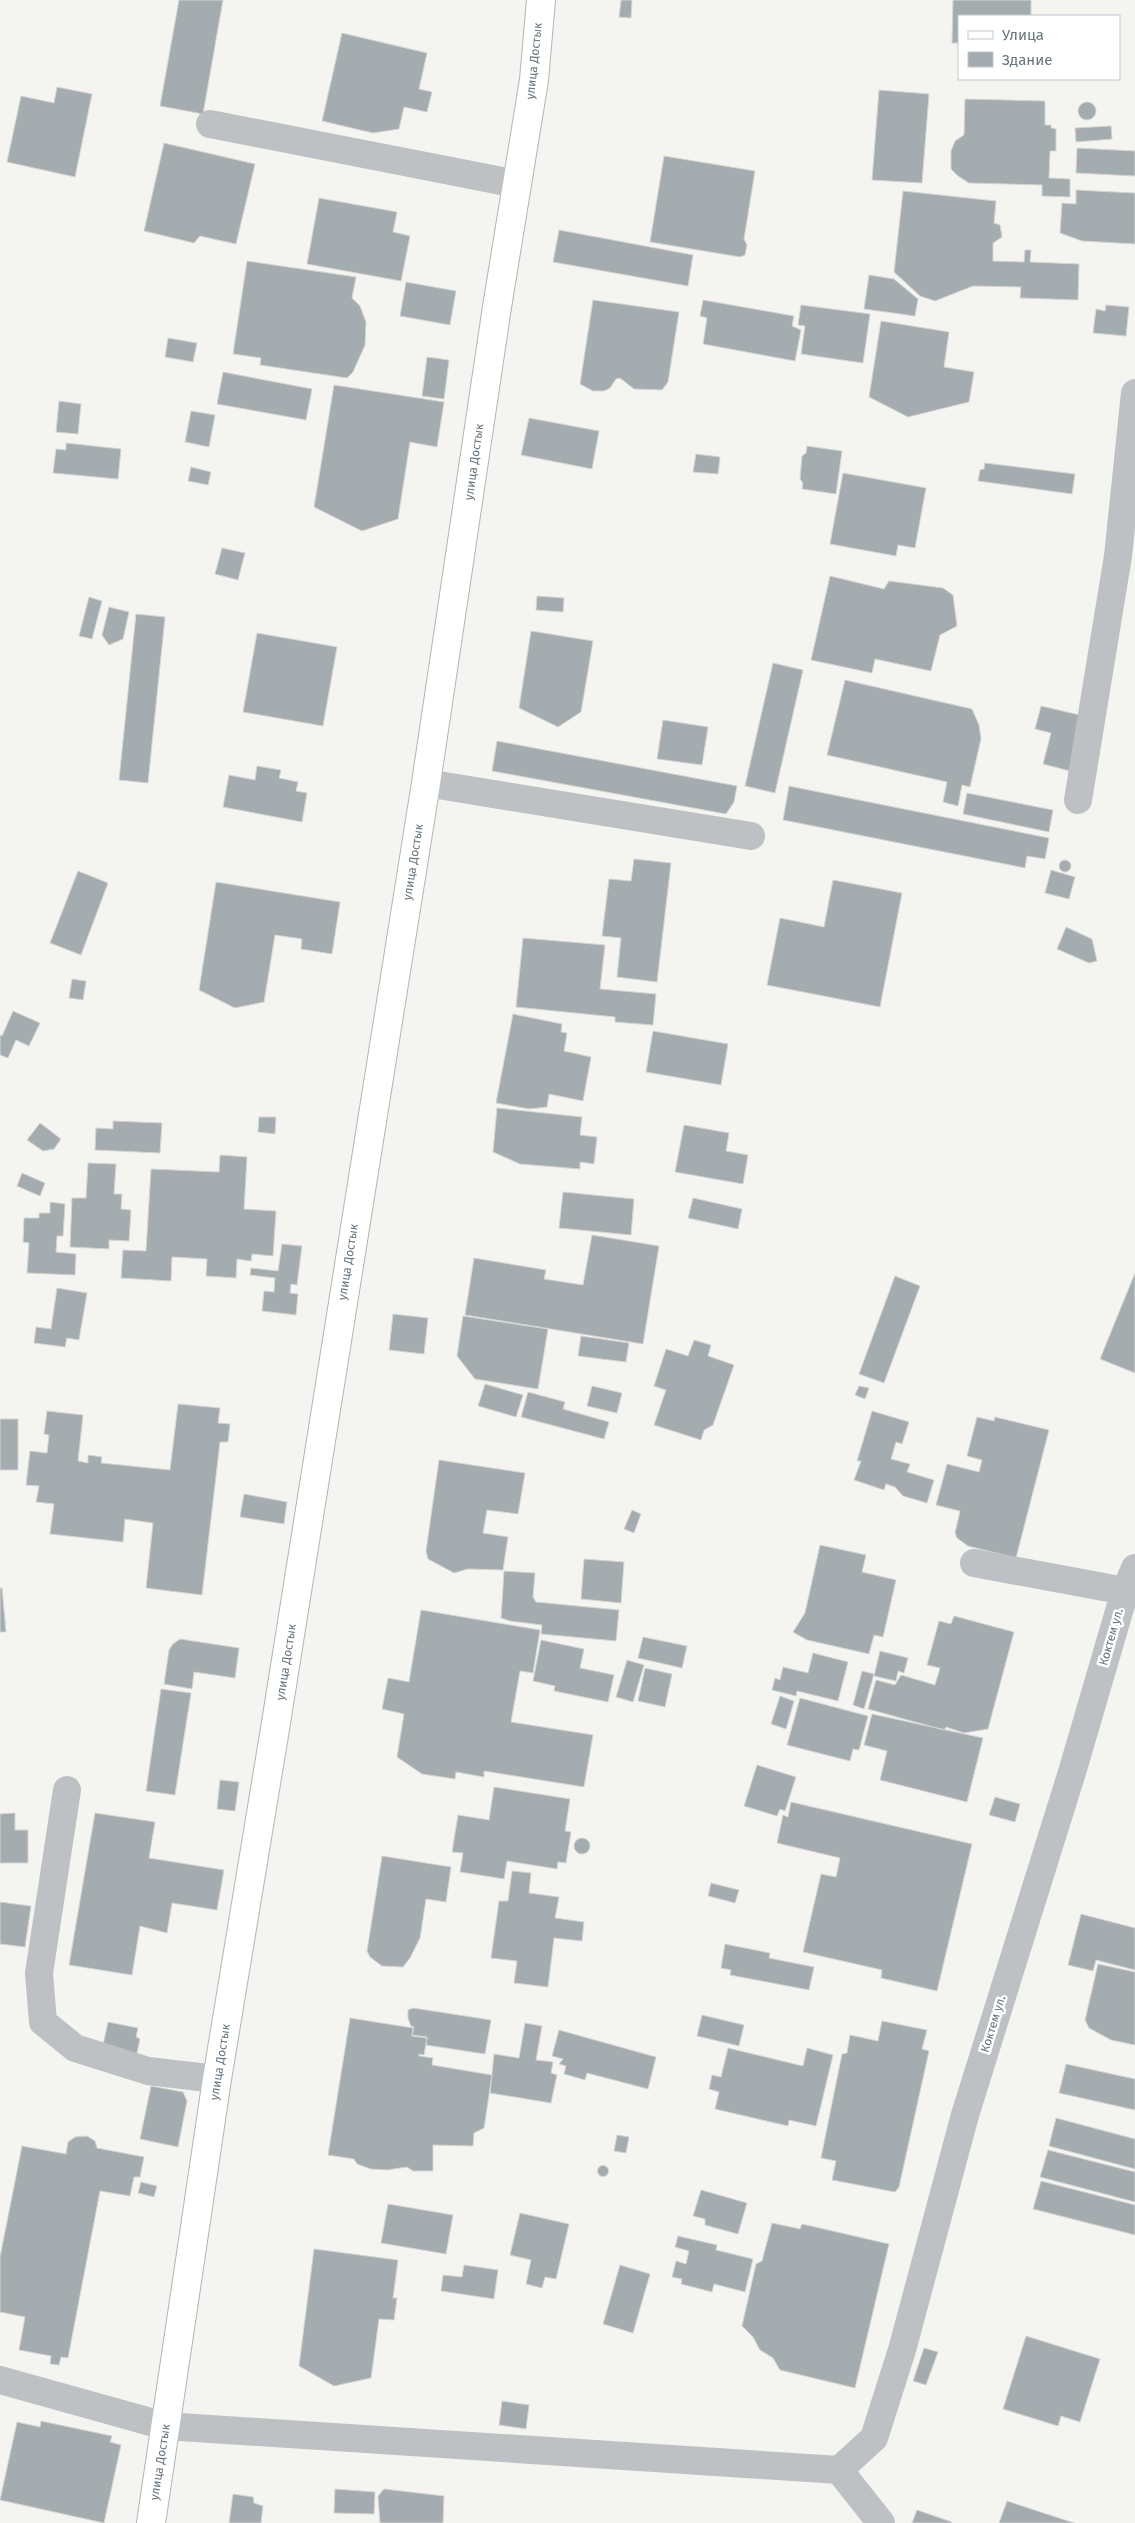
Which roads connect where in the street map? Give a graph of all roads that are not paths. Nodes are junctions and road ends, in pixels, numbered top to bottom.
1 (541, 0) edge
2 (210, 124) dead end
3 (517, 184) junction
4 (1135, 393) edge
5 (426, 783) junction
6 (1078, 800) dead end
7 (751, 836) dead end
8 (974, 1563) dead end
9 (1130, 1579) edge
10 (67, 1790) dead end
11 (217, 2079) junction
12 (0, 2380) edge
13 (165, 2426) junction
14 (839, 2470) junction
15 (151, 2523) edge
16 (881, 2523) edge

1 - 3 main road, улица Достык
2 - 3 street
3 - 5 main road, улица Достык
4 - 6 street
5 - 7 street
5 - 11 main road, улица Достык
8 - 9 street
9 - 14 street, Коктем ул.
10 - 11 street
11 - 13 main road, улица Достык
12 - 13 street
13 - 14 street
13 - 15 main road, улица Достык
14 - 16 street

